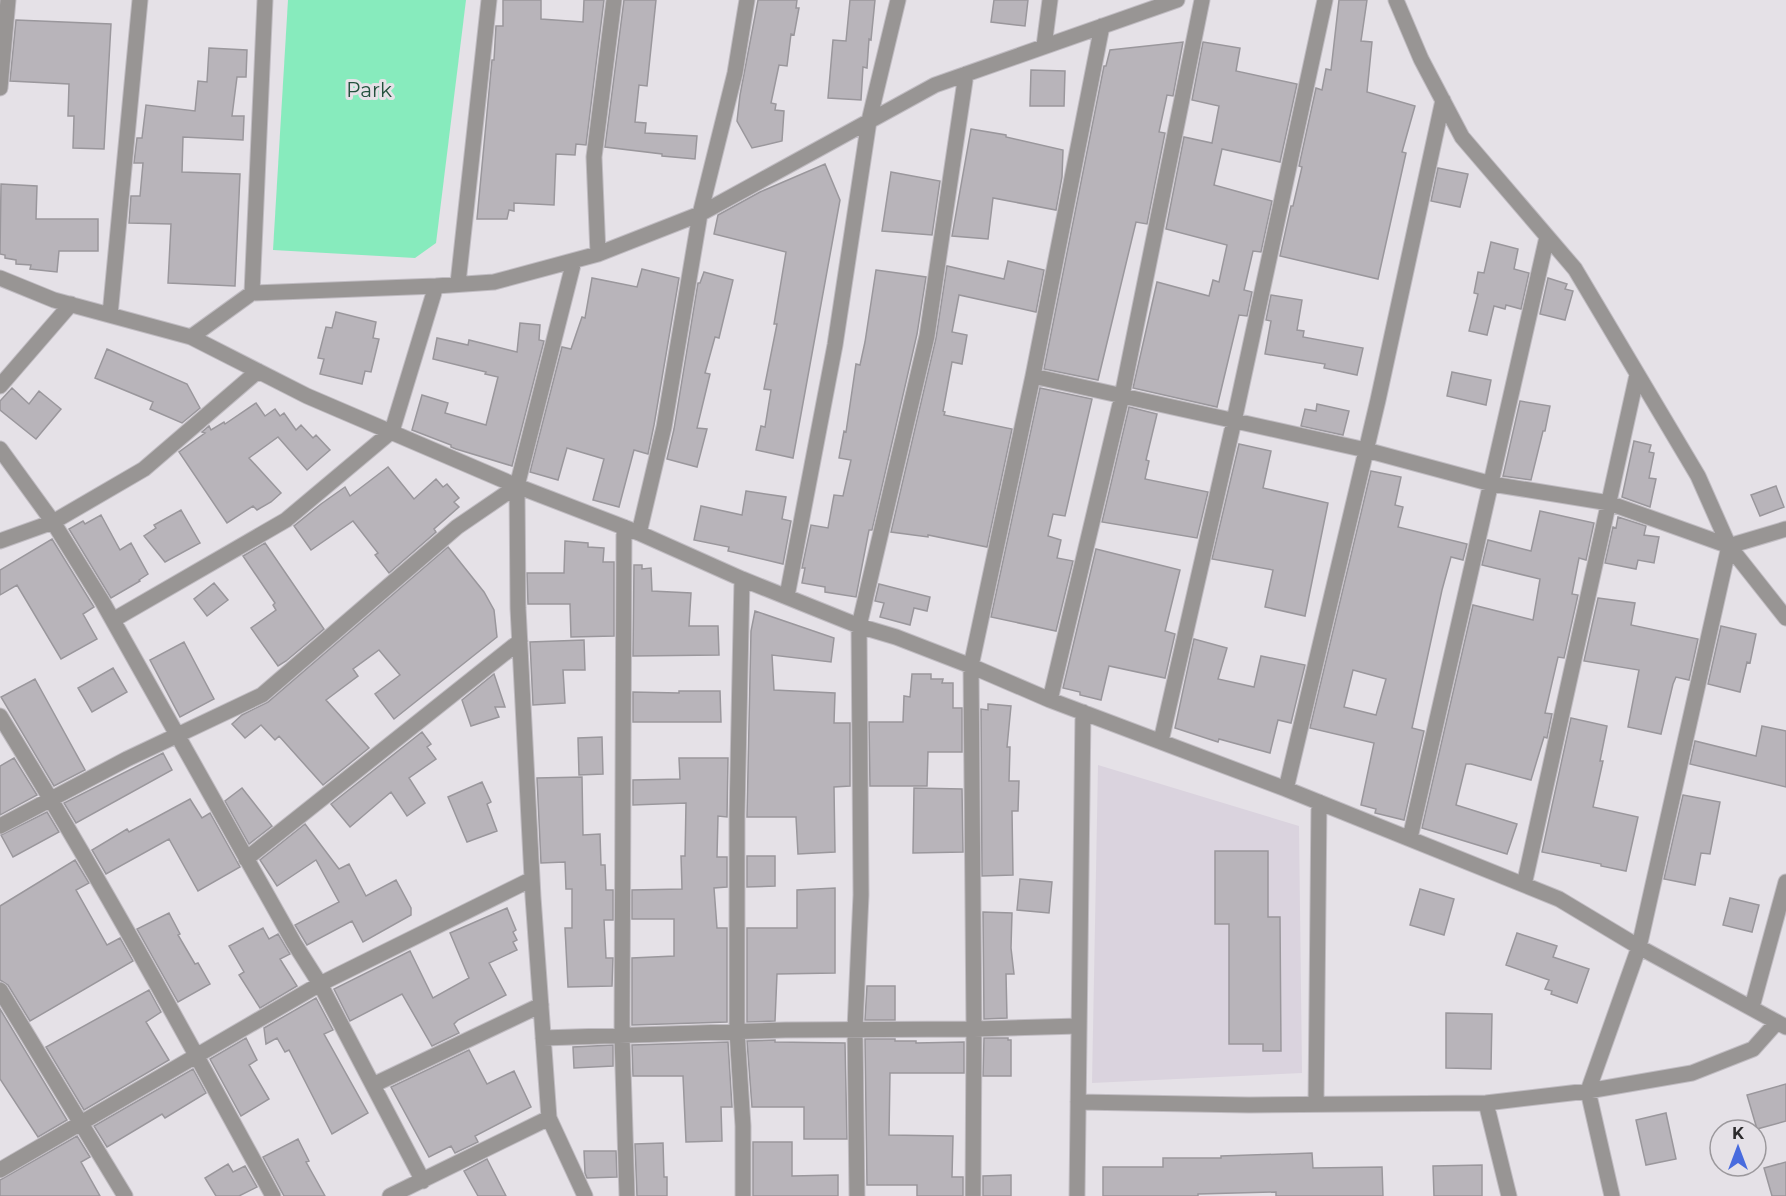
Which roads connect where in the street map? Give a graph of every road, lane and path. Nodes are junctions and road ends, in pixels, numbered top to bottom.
1 (8, 0) edge
2 (140, 0) edge
3 (265, 0) edge
4 (489, 0) edge
5 (614, 0) edge
6 (747, 0) edge
7 (898, 0) edge
8 (1050, 0) edge
9 (1177, 0) edge
10 (1202, 0) edge
11 (1325, 0) edge
12 (1396, 0) edge
13 (1102, 26) junction
14 (1044, 46) junction
15 (966, 74) junction
16 (0, 88) edge
17 (1443, 100) junction
18 (869, 121) junction
19 (700, 214) junction
20 (1547, 237) junction
21 (598, 254) junction
22 (574, 261) junction
23 (0, 278) edge
24 (458, 283) junction
25 (436, 286) junction
26 (252, 292) junction
27 (71, 304) junction
28 (110, 315) junction
29 (191, 337) junction
30 (258, 372) junction
31 (1637, 375) junction
32 (1033, 376) junction
33 (0, 386) edge
34 (1122, 396) junction
35 (1234, 421) junction
36 (392, 431) junction
37 (0, 449) edge
38 (1366, 450) junction
39 (1491, 484) junction
40 (517, 486) junction
41 (1609, 502) junction
42 (53, 522) junction
43 (624, 527) junction
44 (1786, 529) edge
45 (639, 533) junction
46 (0, 541) edge
47 (1729, 546) junction
48 (742, 579) junction
49 (787, 596) junction
50 (1786, 618) edge
51 (113, 620) junction
52 (859, 626) junction
53 (520, 641) junction
54 (971, 666) junction
55 (1050, 700) junction
56 (1083, 712) junction
57 (0, 717) edge
58 (177, 735) junction
59 (1161, 741) junction
60 (1286, 789) junction
61 (51, 799) junction
62 (1319, 802) junction
63 (0, 826) edge
64 (1410, 838) junction
65 (246, 859) junction
66 (532, 879) junction
67 (1786, 882) edge
68 (1524, 885) junction
69 (1639, 947) junction
70 (320, 984) junction
71 (0, 990) edge
72 (541, 1005) junction
73 (1752, 1007) junction
74 (1781, 1024) edge
75 (1079, 1026) junction
76 (855, 1029) junction
77 (974, 1029) junction
78 (737, 1031) junction
79 (622, 1035) junction
80 (543, 1038) junction
81 (196, 1054) junction
82 (373, 1085) junction
83 (1588, 1091) junction
84 (1078, 1102) junction
85 (1486, 1103) junction
86 (1316, 1104) junction
87 (549, 1118) junction
88 (80, 1123) junction
89 (0, 1170) edge
90 (423, 1180) junction
91 (125, 1196) edge
92 (273, 1196) edge
93 (390, 1196) edge
94 (585, 1196) edge
95 (627, 1196) edge
96 (743, 1196) edge
97 (857, 1196) edge
98 (972, 1196) edge
99 (1077, 1196) edge
100 (1509, 1196) edge
101 (1612, 1196) edge

1 - 16 street
2 - 28 street
3 - 26 street
4 - 24 street
5 - 21 street
6 - 19 street
7 - 18 street
8 - 14 street
9 - 13 street
10 - 34 street
11 - 35 street
12 - 17 street
13 - 14 street
13 - 32 street
14 - 15 street
15 - 18 street
15 - 52 street
17 - 20 street
17 - 38 street
18 - 19 street
18 - 49 street
19 - 21 street
19 - 45 street
20 - 31 street
20 - 39 street
21 - 22 street
22 - 24 street
22 - 40 street
23 - 27 street
24 - 25 street
25 - 26 street
25 - 36 street
26 - 29 street
27 - 28 street
27 - 33 street
28 - 29 street
29 - 30 street
30 - 36 street
30 - 42 street
31 - 41 street
31 - 47 street
32 - 34 street
32 - 54 street
34 - 35 street
34 - 55 street
35 - 38 street
35 - 59 street
36 - 40 street
36 - 51 street
37 - 42 street
38 - 39 street
38 - 60 street
39 - 41 street
39 - 64 street
40 - 43 street
40 - 53 street
40 - 58 street
41 - 47 street
41 - 68 street
42 - 46 street
42 - 51 street
43 - 45 street
43 - 79 street
44 - 47 street
45 - 48 street
47 - 50 street
47 - 69 street
48 - 49 street
48 - 78 street
49 - 52 street
51 - 58 street
52 - 54 street
52 - 76 street
53 - 65 street
53 - 66 street
54 - 55 street
54 - 77 street
55 - 56 street
56 - 59 street
56 - 75 street
57 - 61 street
58 - 61 street
58 - 65 street
59 - 60 street
60 - 62 street
61 - 63 street
61 - 81 street
62 - 64 street
62 - 86 street
64 - 68 street
65 - 70 street
66 - 70 street
66 - 72 street
67 - 73 street
68 - 69 street
69 - 73 street
69 - 83 street
70 - 81 street
70 - 82 street
71 - 88 street
72 - 80 street
72 - 82 street
73 - 74 street
74 - 83 street
75 - 77 street
75 - 84 street
76 - 77 street
76 - 78 street
76 - 97 street
77 - 98 street
78 - 79 street
78 - 96 street
79 - 80 street
79 - 95 street
80 - 87 street
81 - 88 street
81 - 92 street
82 - 90 street
83 - 85 street
83 - 101 street
84 - 86 street
84 - 99 street
85 - 86 street
85 - 100 street
87 - 90 street
87 - 94 street
88 - 89 street
88 - 91 street
90 - 93 street

